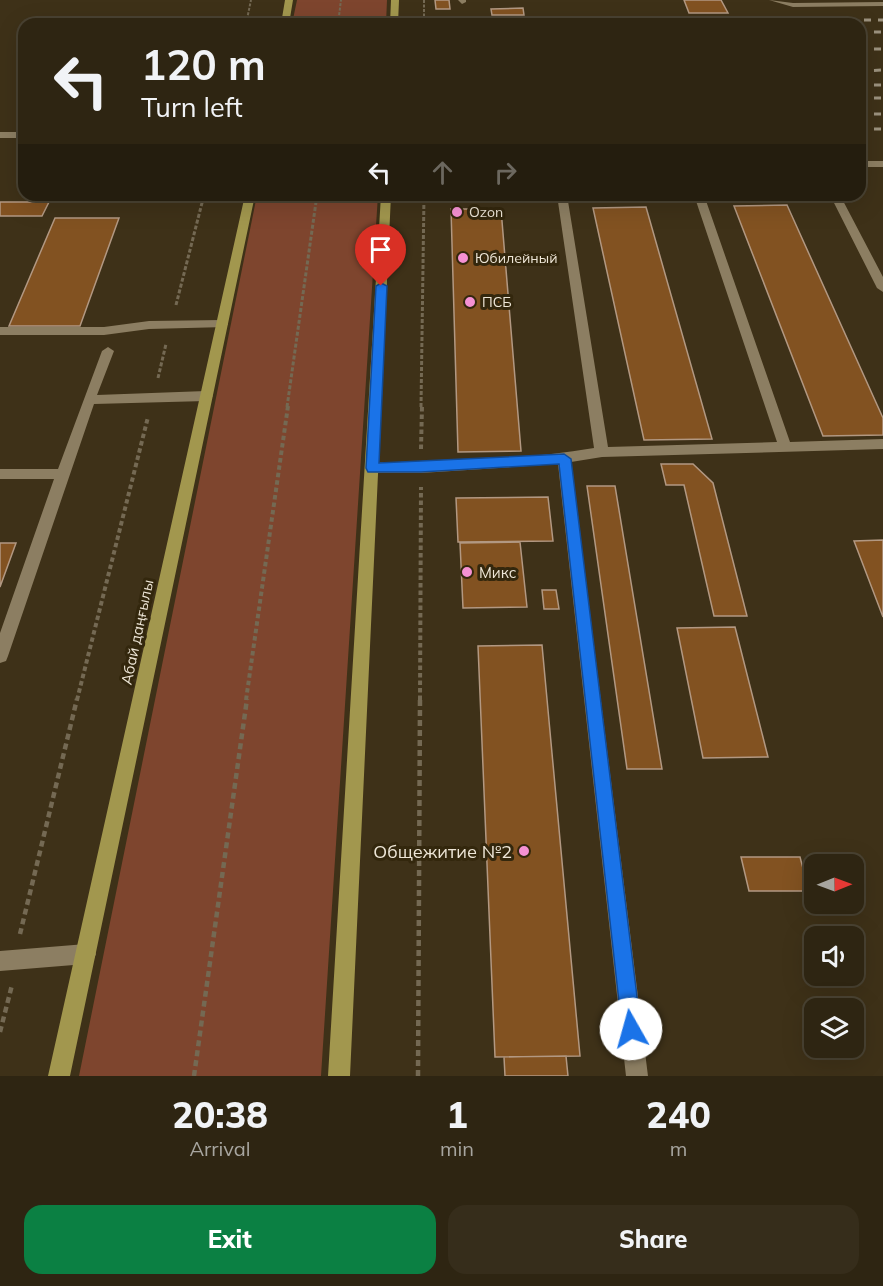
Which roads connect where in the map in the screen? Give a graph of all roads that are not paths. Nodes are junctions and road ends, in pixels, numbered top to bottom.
1 (289, 0) edge
2 (395, 0) edge
3 (773, 0) edge
4 (883, 4) edge
5 (286, 18) edge
6 (394, 18) edge
7 (0, 135) edge
8 (18, 135) edge
9 (866, 164) edge
10 (883, 164) edge
11 (249, 201) edge
12 (386, 201) edge
13 (563, 201) edge
14 (701, 201) edge
15 (838, 201) edge
16 (883, 288) edge
17 (222, 324) junction
18 (0, 331) edge
19 (108, 351) dead end
20 (206, 396) junction
21 (89, 400) junction
22 (883, 444) edge
23 (785, 446) junction
24 (602, 452) junction
25 (564, 459) junction
26 (372, 468) junction
27 (0, 474) edge
28 (63, 474) junction
29 (4, 635) edge
30 (0, 656) edge
31 (86, 954) junction
32 (9, 961) edge
33 (60, 1076) edge
34 (339, 1076) edge
35 (637, 1076) edge

1 - 5 main road
2 - 6 main road
3 - 4 street
7 - 8 street
9 - 10 street
11 - 17 main road, Абай даңғылы
12 - 26 main road
13 - 24 street
14 - 23 street
15 - 16 street
17 - 18 street
17 - 20 main road, Абай даңғылы
19 - 21 street
20 - 21 street
20 - 31 main road, Абай даңғылы
21 - 28 street
22 - 23 street
23 - 24 street
24 - 25 street
25 - 26 street
25 - 35 street
26 - 34 main road
27 - 28 street
28 - 29 street
29 - 30 street
31 - 32 street
31 - 33 main road, Абай даңғылы

